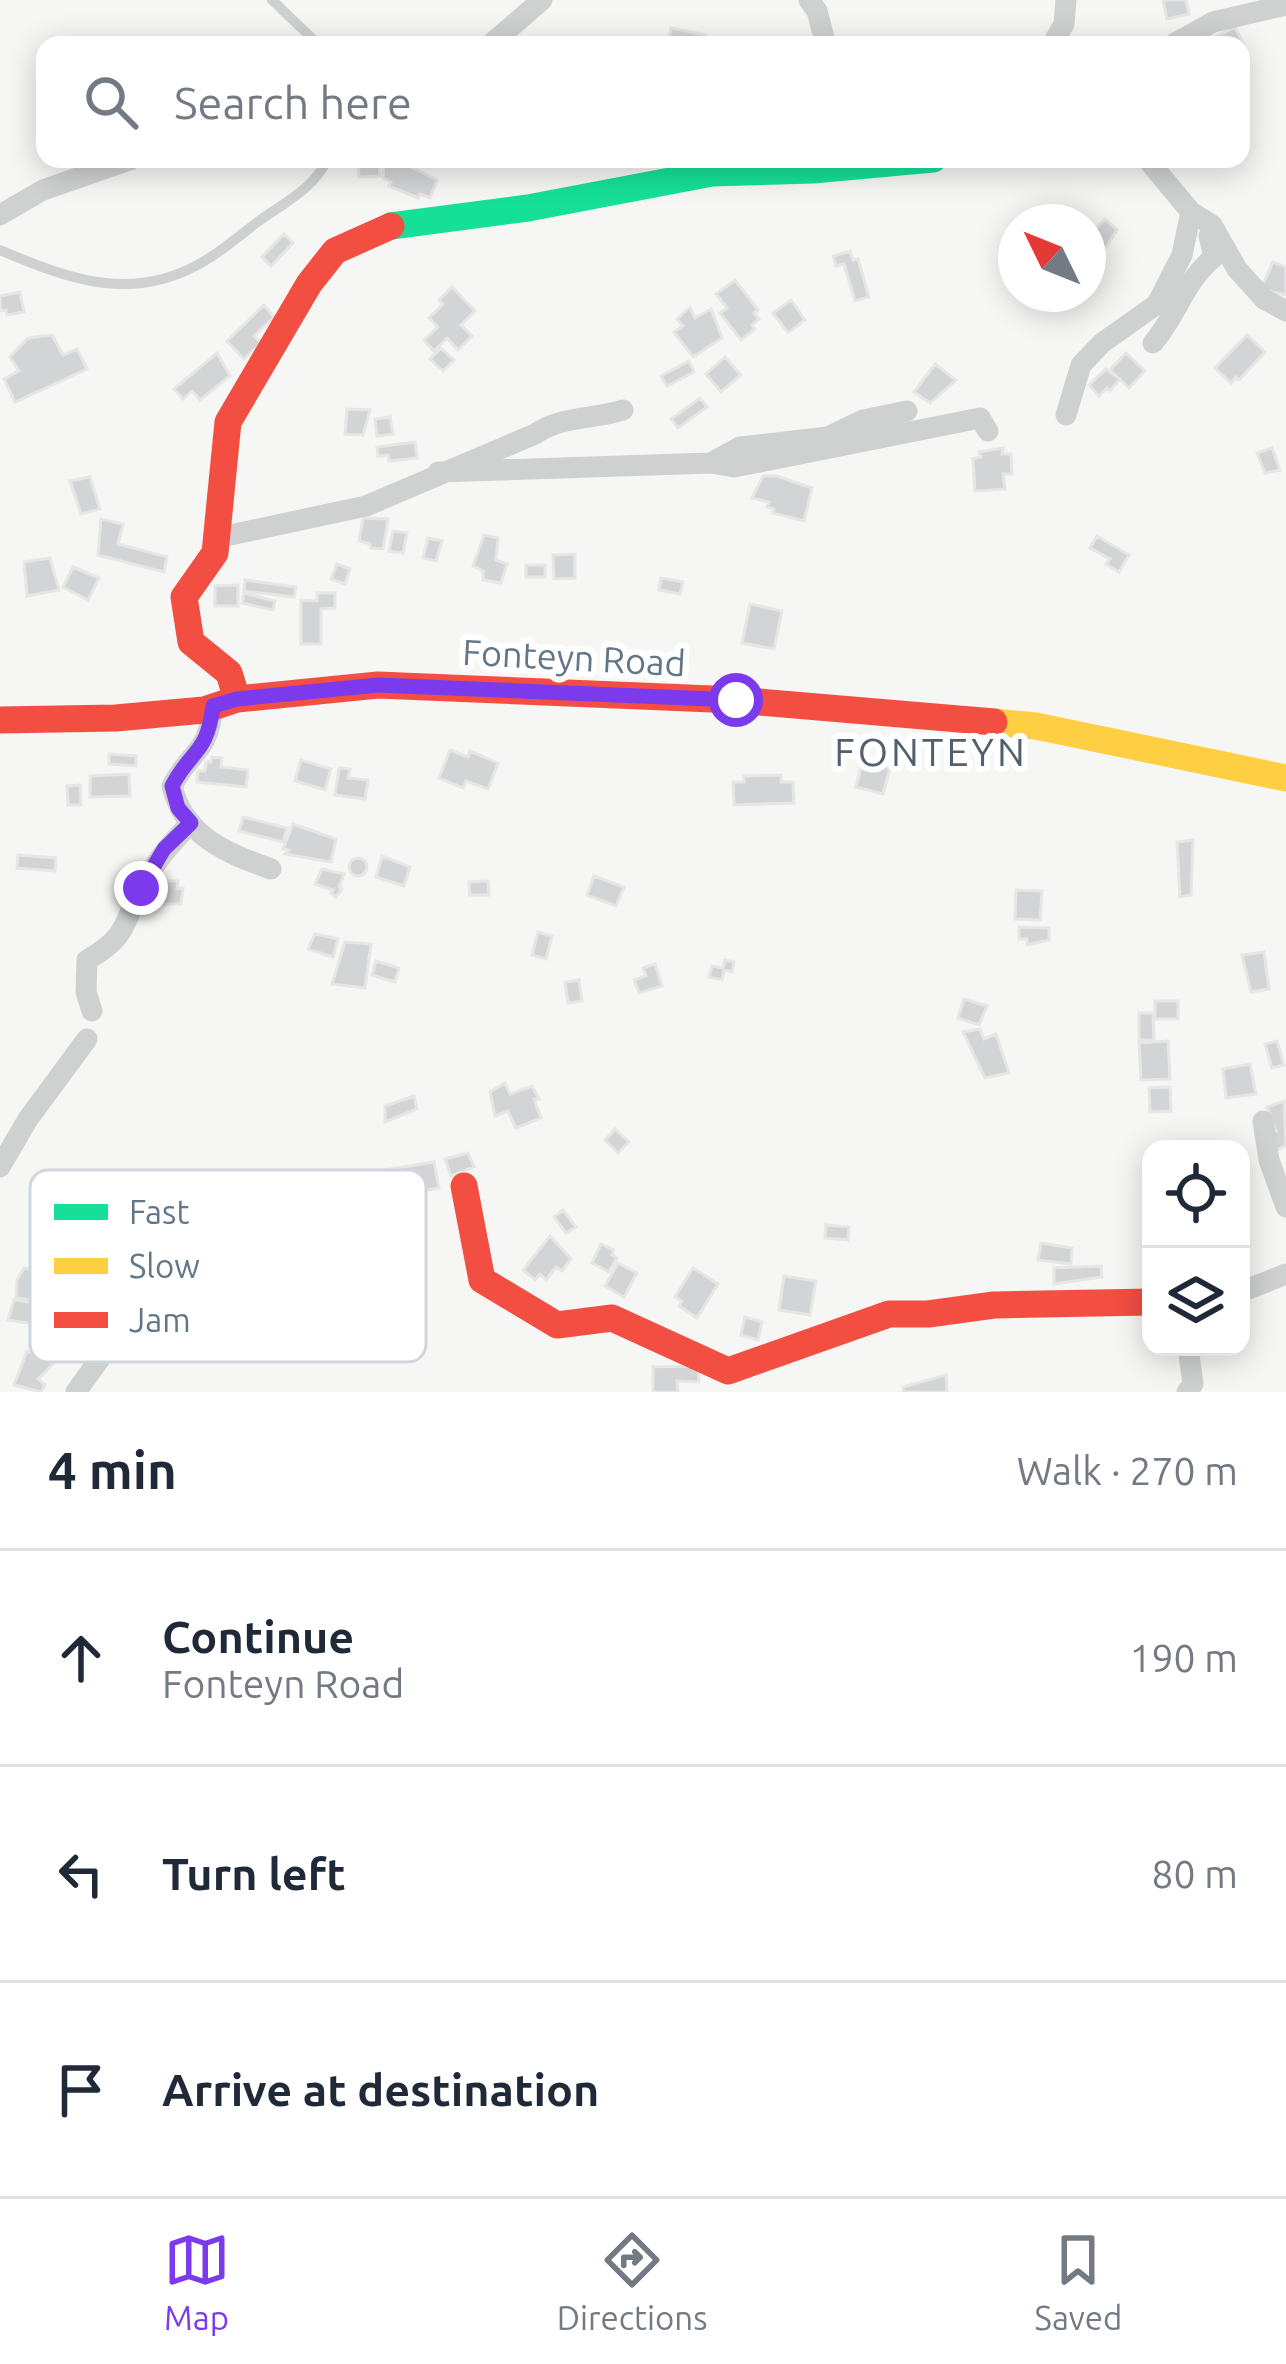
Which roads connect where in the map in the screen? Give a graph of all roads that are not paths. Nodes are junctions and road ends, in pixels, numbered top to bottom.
1 (272, 0) edge
2 (542, 0) edge
3 (809, 0) edge
4 (1066, 0) edge
5 (1286, 5) edge
6 (310, 36) edge
7 (500, 36) edge
8 (824, 36) edge
9 (1057, 36) edge
10 (1188, 36) edge
11 (106, 168) edge
12 (322, 168) edge
13 (776, 168) edge
14 (1154, 168) edge
15 (1191, 212) junction
16 (0, 215) edge
17 (0, 250) edge
18 (1286, 311) edge
19 (1153, 343) dead end
20 (623, 410) dead end
21 (907, 411) dead end
22 (1066, 416) dead end
23 (988, 431) dead end
24 (711, 463) junction
25 (438, 472) junction
26 (216, 538) junction
27 (225, 702) junction
28 (0, 720) edge
29 (1286, 778) edge
30 (191, 823) junction
31 (271, 869) dead end
32 (92, 1012) dead end
33 (87, 1040) dead end
34 (1263, 1121) dead end
35 (0, 1167) edge
36 (464, 1186) dead end
37 (1286, 1207) edge
38 (1286, 1274) edge
39 (1250, 1288) edge
40 (1142, 1302) edge
41 (1189, 1356) edge
42 (98, 1362) edge
43 (76, 1392) edge
44 (1187, 1392) edge

1 - 6 lane
2 - 7 street
3 - 8 street
4 - 9 street
5 - 10 street
11 - 16 street
12 - 17 lane
13 - 26 street
14 - 15 street
15 - 18 street
15 - 19 street
15 - 22 street
20 - 25 street
21 - 24 street
23 - 24 street
24 - 25 street
25 - 26 street
26 - 27 street
27 - 28 street, Fonteyn Road
27 - 29 street, Fonteyn Road
27 - 30 street
30 - 31 street
30 - 32 street
33 - 35 street
34 - 37 street
36 - 40 street
38 - 39 street
41 - 44 street
42 - 43 street

